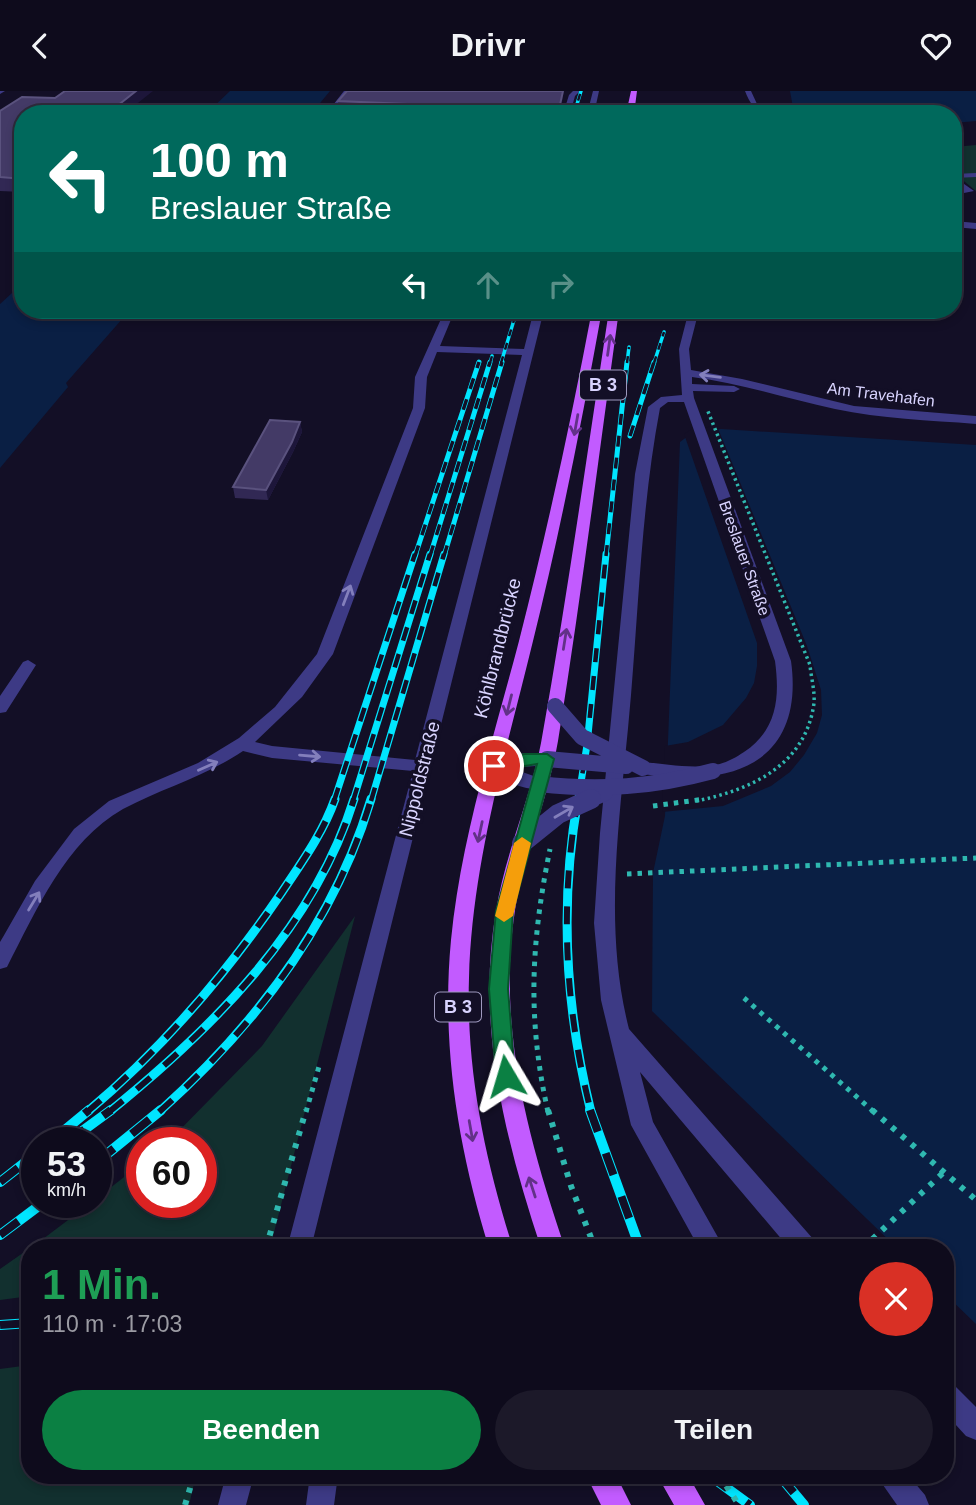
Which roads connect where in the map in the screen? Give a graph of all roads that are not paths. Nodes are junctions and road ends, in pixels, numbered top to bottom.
1 (348, 91) edge
2 (565, 91) edge
3 (748, 91) edge
4 (577, 92) edge
5 (336, 105) edge
6 (757, 105) edge
7 (446, 319) edge
8 (537, 319) edge
9 (595, 319) edge
10 (613, 319) edge
11 (691, 319) edge
12 (433, 349) junction
13 (528, 352) junction
14 (684, 373) junction
15 (783, 394) junction
16 (693, 401) junction
17 (976, 420) edge
18 (28, 665) dead end
19 (555, 706) junction
20 (0, 708) edge
21 (243, 745) junction
22 (547, 759) junction
23 (422, 765) junction
24 (494, 766) junction
25 (643, 768) junction
26 (713, 771) junction
27 (539, 784) junction
28 (611, 791) junction
29 (522, 843) junction
30 (0, 961) edge
31 (617, 1031) junction
32 (301, 1239) edge
33 (498, 1239) edge
34 (550, 1239) edge
35 (707, 1239) edge
36 (797, 1239) edge
37 (954, 1403) edge
38 (976, 1426) edge
39 (238, 1484) edge
40 (323, 1484) edge
41 (605, 1484) edge
42 (677, 1484) edge
43 (898, 1484) edge
44 (232, 1505) edge
45 (320, 1505) edge
46 (617, 1505) edge
47 (691, 1505) edge
48 (915, 1505) edge

1 - 5 street
2 - 4 street
3 - 6 street
7 - 12 street
8 - 13 street, Nippoldstraße
9 -> 24 main road, Köhlbrandbrücke / B 3
19 -> 10 main road, B 3
11 - 14 street, Breslauer Straße
12 - 13 street
21 -> 12 street
13 - 23 street, Nippoldstraße
15 -> 14 street, Am Travehafen
14 - 16 street, Breslauer Straße
15 - 16 street, Am Travehafen
15 - 17 street, Am Travehafen
16 - 26 street, Breslauer Straße
16 - 31 street, Am Travehafen
18 - 20 street
19 - 22 main road, B 3
19 - 25 street, Breslauer Straße, bridge
21 -> 23 street
30 -> 21 street
22 - 24 street, Breslauer Straße
22 - 25 street, Breslauer Straße, bridge
22 - 27 main road, B 3
23 - 32 street, Nippoldstraße
24 - 27 street, Breslauer Straße
24 -> 33 main road, Köhlbrandbrücke / B 3
25 - 26 street, Breslauer Straße, bridge
26 - 28 street, Breslauer Straße, bridge
27 - 28 street, Breslauer Straße, bridge
27 - 29 main road, B 3
29 -> 28 street, Breslauer Straße, bridge
34 -> 29 main road, B 3
31 - 35 street
31 - 36 street
37 - 38 street
39 - 44 street
40 - 45 street
41 - 46 main road
42 - 47 main road
43 - 48 street

